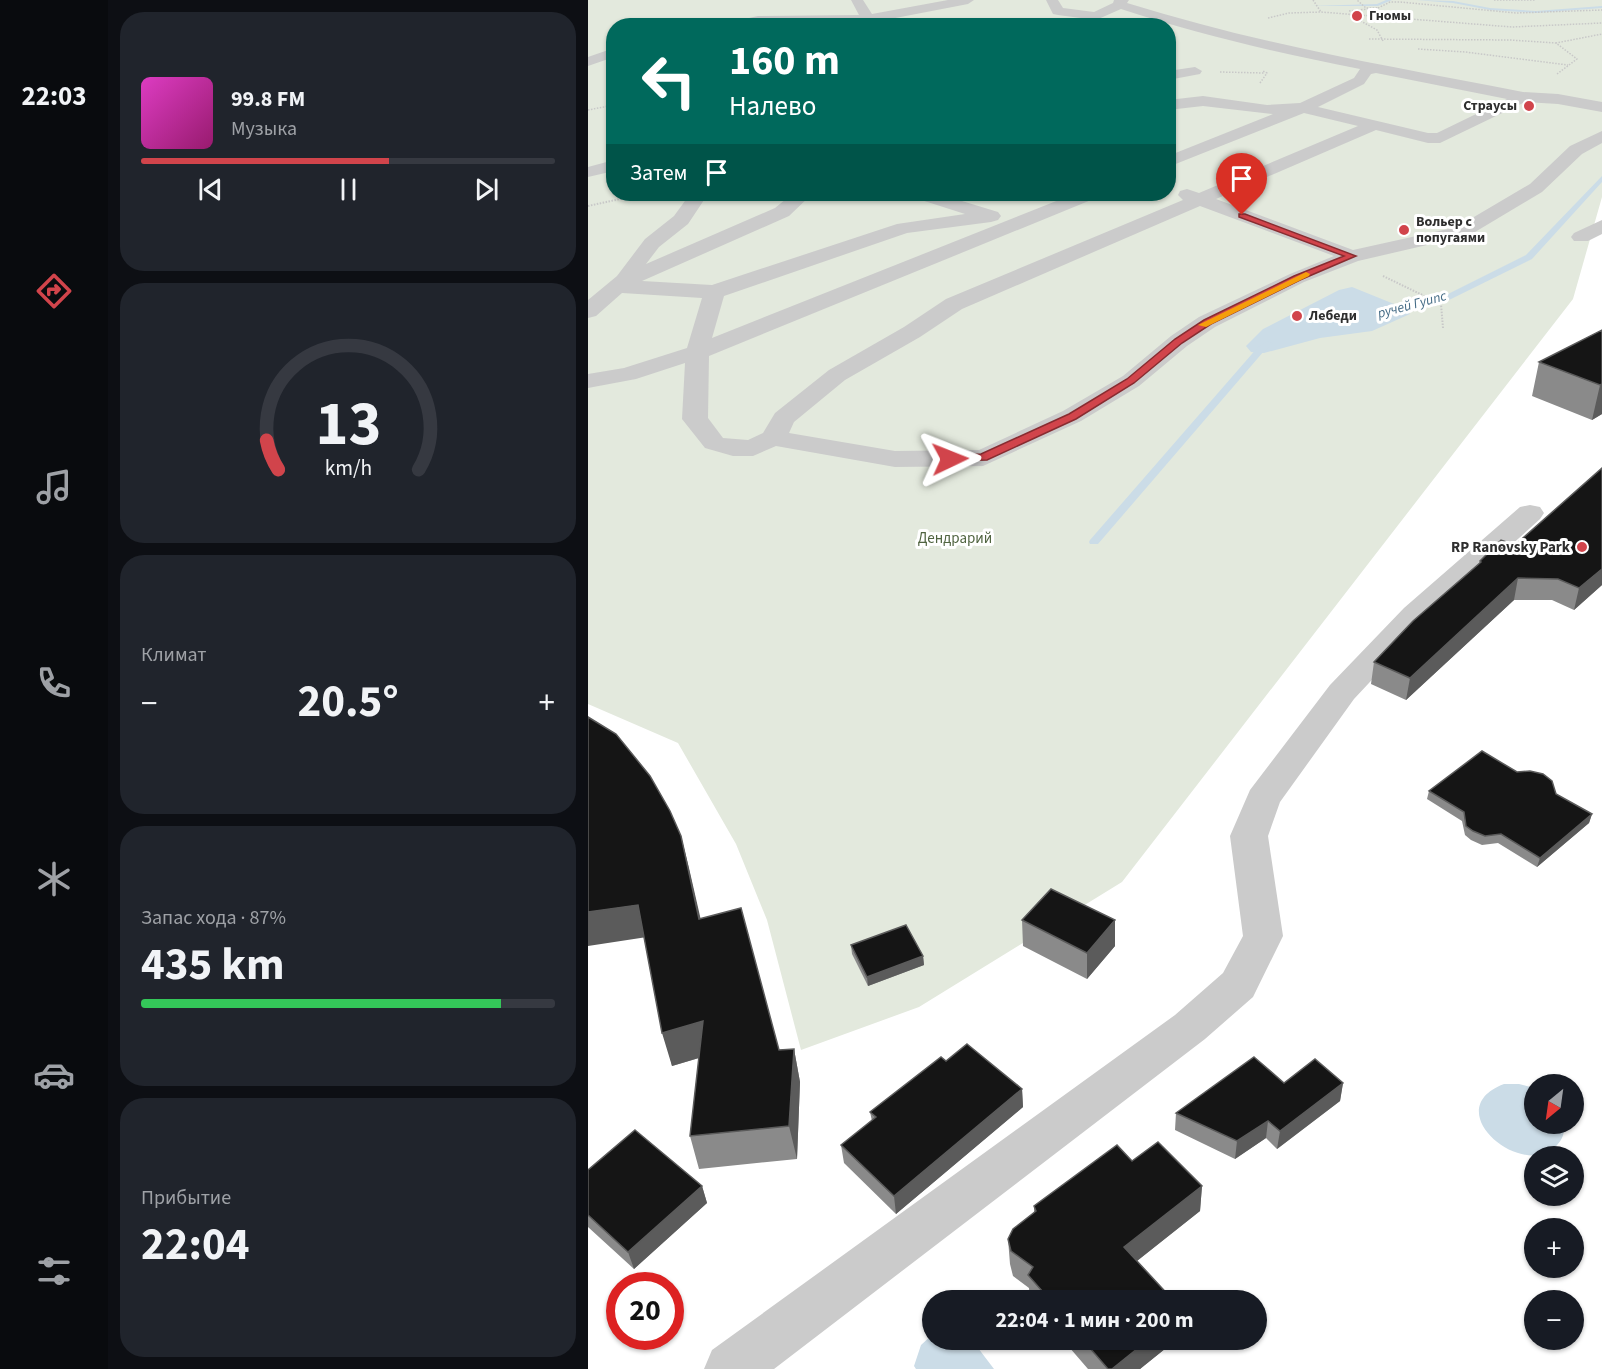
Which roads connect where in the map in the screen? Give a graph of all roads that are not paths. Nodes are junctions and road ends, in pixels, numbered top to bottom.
1 (857, 0) edge
2 (1052, 0) edge
3 (974, 3) edge
4 (1122, 3) edge
5 (824, 5) dead end
6 (964, 14) dead end
7 (767, 18) edge
8 (867, 18) edge
9 (875, 18) edge
10 (1167, 18) edge
11 (1176, 21) edge
12 (1372, 69) junction
13 (1176, 71) edge
14 (1176, 75) edge
15 (1523, 97) junction
16 (1176, 104) edge
17 (1303, 108) junction
18 (1602, 108) edge
19 (1374, 125) junction
20 (1602, 136) edge
21 (606, 159) edge
22 (1176, 159) edge
23 (588, 172) edge
24 (1176, 192) edge
25 (1198, 199) junction
26 (694, 201) edge
27 (795, 201) edge
28 (944, 201) edge
29 (995, 201) edge
30 (1071, 201) edge
31 (991, 216) junction
32 (1016, 222) junction
33 (1602, 226) edge
34 (1581, 237) dead end
35 (1352, 256) junction
36 (621, 284) junction
37 (714, 292) junction
38 (588, 311) edge
39 (697, 352) junction
40 (588, 381) edge
41 (772, 438) junction
42 (1530, 513) dead end
43 (731, 1369) edge

1 - 8 lane
2 - 4 lane
3 - 6 lane
3 - 9 lane
4 - 10 lane
5 - 7 lane
11 - 12 lane
12 - 15 lane
12 - 17 lane
13 - 14 lane
15 - 18 lane
15 - 19 lane
16 - 17 lane
17 - 19 lane
17 - 22 lane
19 - 25 lane
20 - 35 lane
21 - 23 lane
24 - 25 lane
25 - 35 lane
25 - 41 lane
26 - 36 lane
27 - 36 lane
28 - 31 lane
29 - 31 lane
30 - 32 lane
31 - 32 lane
31 - 37 lane
32 - 39 lane
33 - 34 lane
35 - 41 lane
36 - 37 lane
36 - 38 lane
37 - 39 lane
39 - 40 lane
39 - 41 lane
42 - 43 lane

